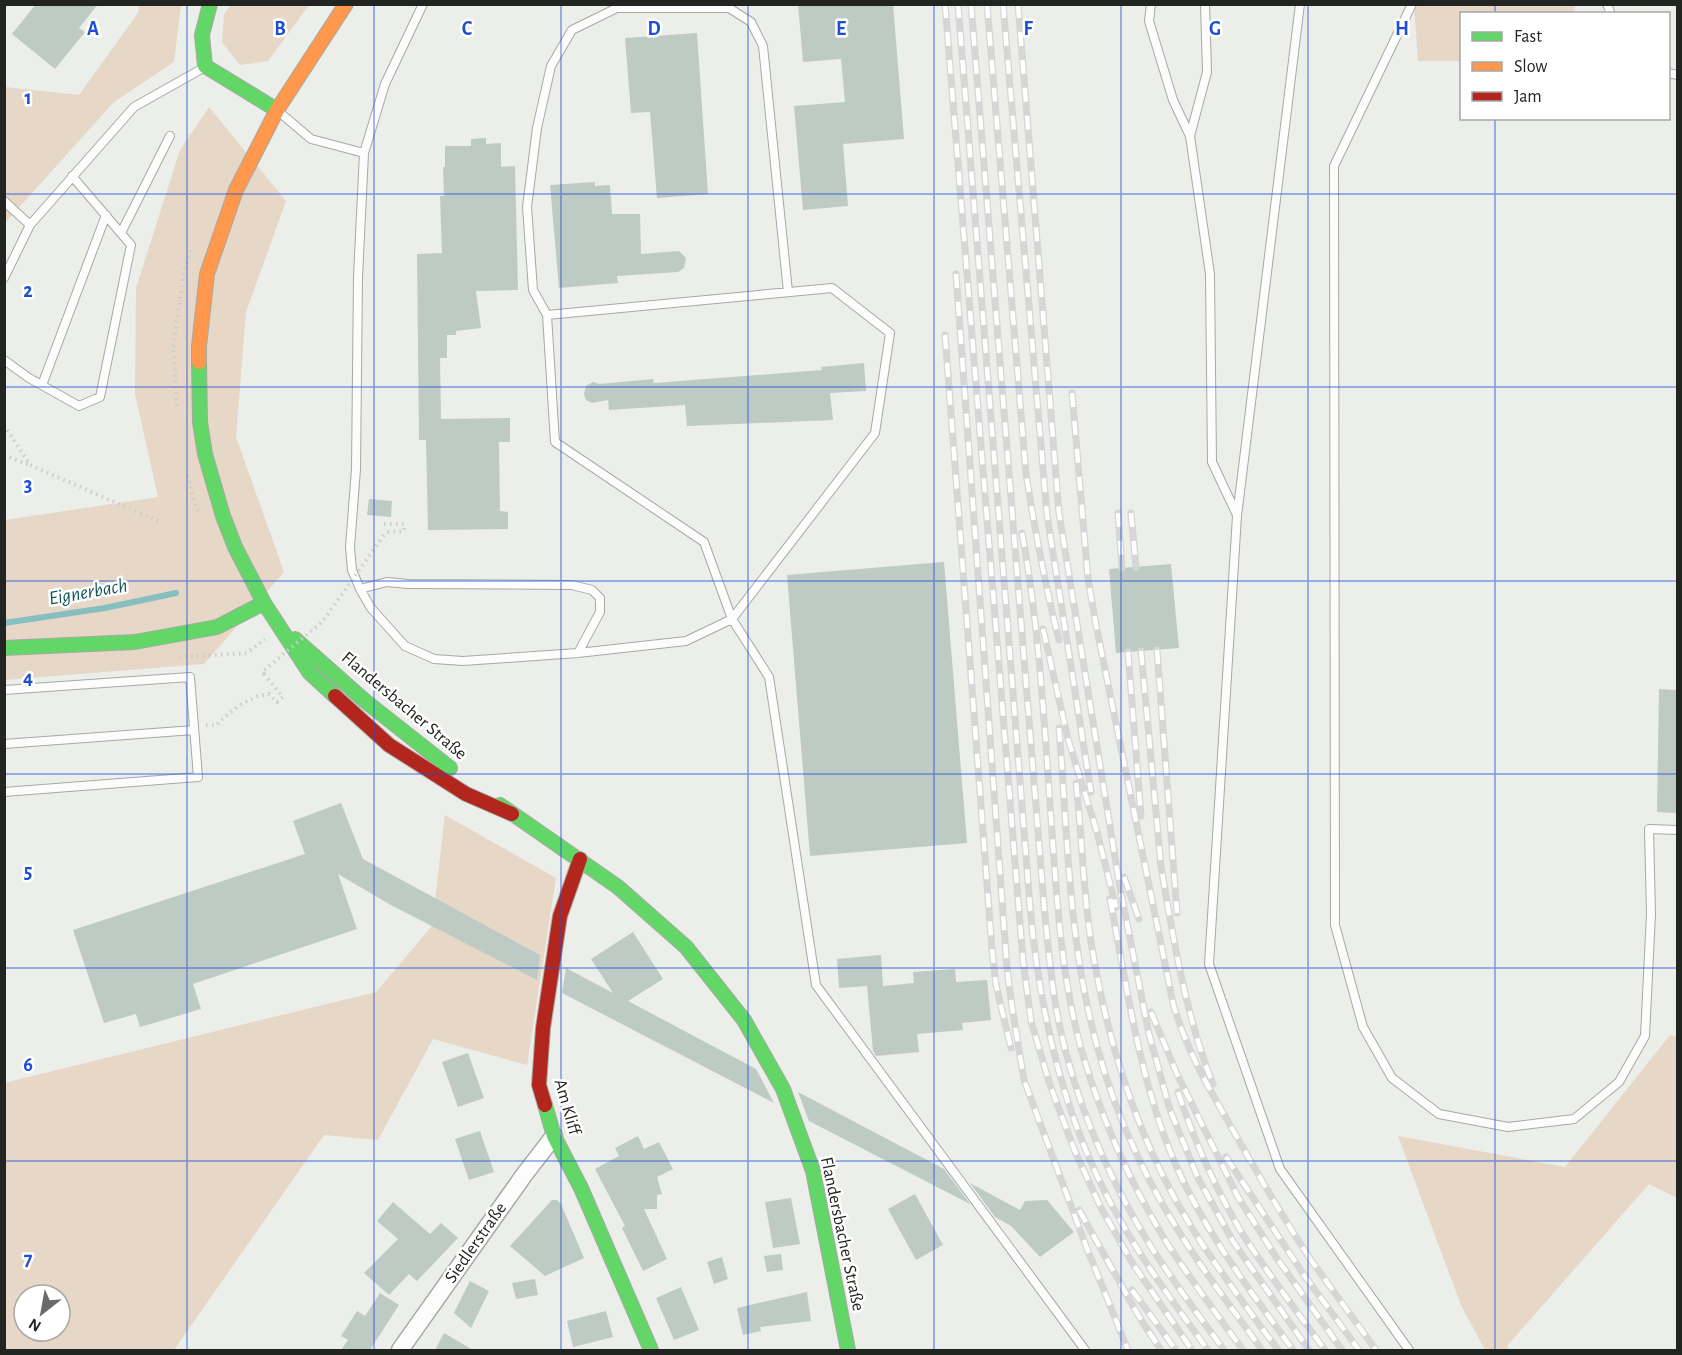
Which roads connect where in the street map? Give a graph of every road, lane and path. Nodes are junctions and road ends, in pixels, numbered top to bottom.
1 (210, 4) edge
2 (346, 4) edge
3 (423, 4) edge
4 (1151, 4) edge
5 (1205, 4) edge
6 (1300, 4) edge
7 (1412, 4) edge
8 (205, 66) junction
9 (277, 110) junction
10 (170, 136) dead end
11 (1190, 136) junction
12 (364, 153) junction
13 (72, 176) junction
14 (4, 201) edge
15 (106, 215) junction
16 (30, 225) junction
17 (121, 233) junction
18 (195, 240) dead end
19 (4, 278) edge
20 (788, 292) junction
21 (547, 315) junction
22 (4, 360) edge
23 (42, 385) junction
24 (178, 411) dead end
25 (4, 425) edge
26 (4, 455) edge
27 (30, 465) junction
28 (188, 473) dead end
29 (199, 513) dead end
30 (1237, 516) junction
31 (158, 521) dead end
32 (384, 524) dead end
33 (360, 589) junction
34 (264, 603) junction
35 (246, 612) junction
36 (732, 619) junction
37 (306, 625) dead end
38 (313, 633) dead end
39 (4, 648) edge
40 (270, 649) dead end
41 (578, 653) junction
42 (276, 657) dead end
43 (282, 665) dead end
44 (4, 690) edge
45 (194, 728) junction
46 (4, 744) edge
47 (4, 792) edge
48 (1677, 830) edge
49 (580, 858) junction
50 (554, 1136) junction
51 (400, 1350) edge
52 (651, 1350) edge
53 (848, 1350) edge
54 (1084, 1350) edge
55 (1408, 1350) edge

1 - 8 street
2 - 9 street, Flandersbacher Straße
3 - 12 lane
4 - 11 lane
5 - 11 lane
6 - 30 lane
7 - 48 lane
8 - 9 street
8 - 13 lane
9 - 12 lane
9 - 34 street, Flandersbacher Straße
10 - 17 lane
11 - 30 lane
12 - 33 lane
13 - 15 lane
13 - 16 lane
14 - 16 lane
15 - 17 lane
15 - 23 lane
16 - 19 lane
17 - 23 lane
18 - 24 path
20 - 21 lane
20 - 21 lane
20 - 36 lane
21 - 36 lane
22 - 23 lane
25 - 27 path
26 - 27 path
27 - 31 path
28 - 29 path
30 - 55 lane
32 - 45 path, bridge
33 - 41 lane
33 - 41 lane
34 - 35 street
34 - 49 street, Flandersbacher Straße
35 - 39 street
35 - 40 path
36 - 41 lane
36 - 54 lane
37 - 38 path
42 - 43 path
44 - 45 lane
45 - 46 lane
45 - 47 lane
49 - 50 street, Am Kliff
49 - 53 street, Flandersbacher Straße
50 - 51 street, Siedlerstraße
50 - 52 street, Am Kliff

